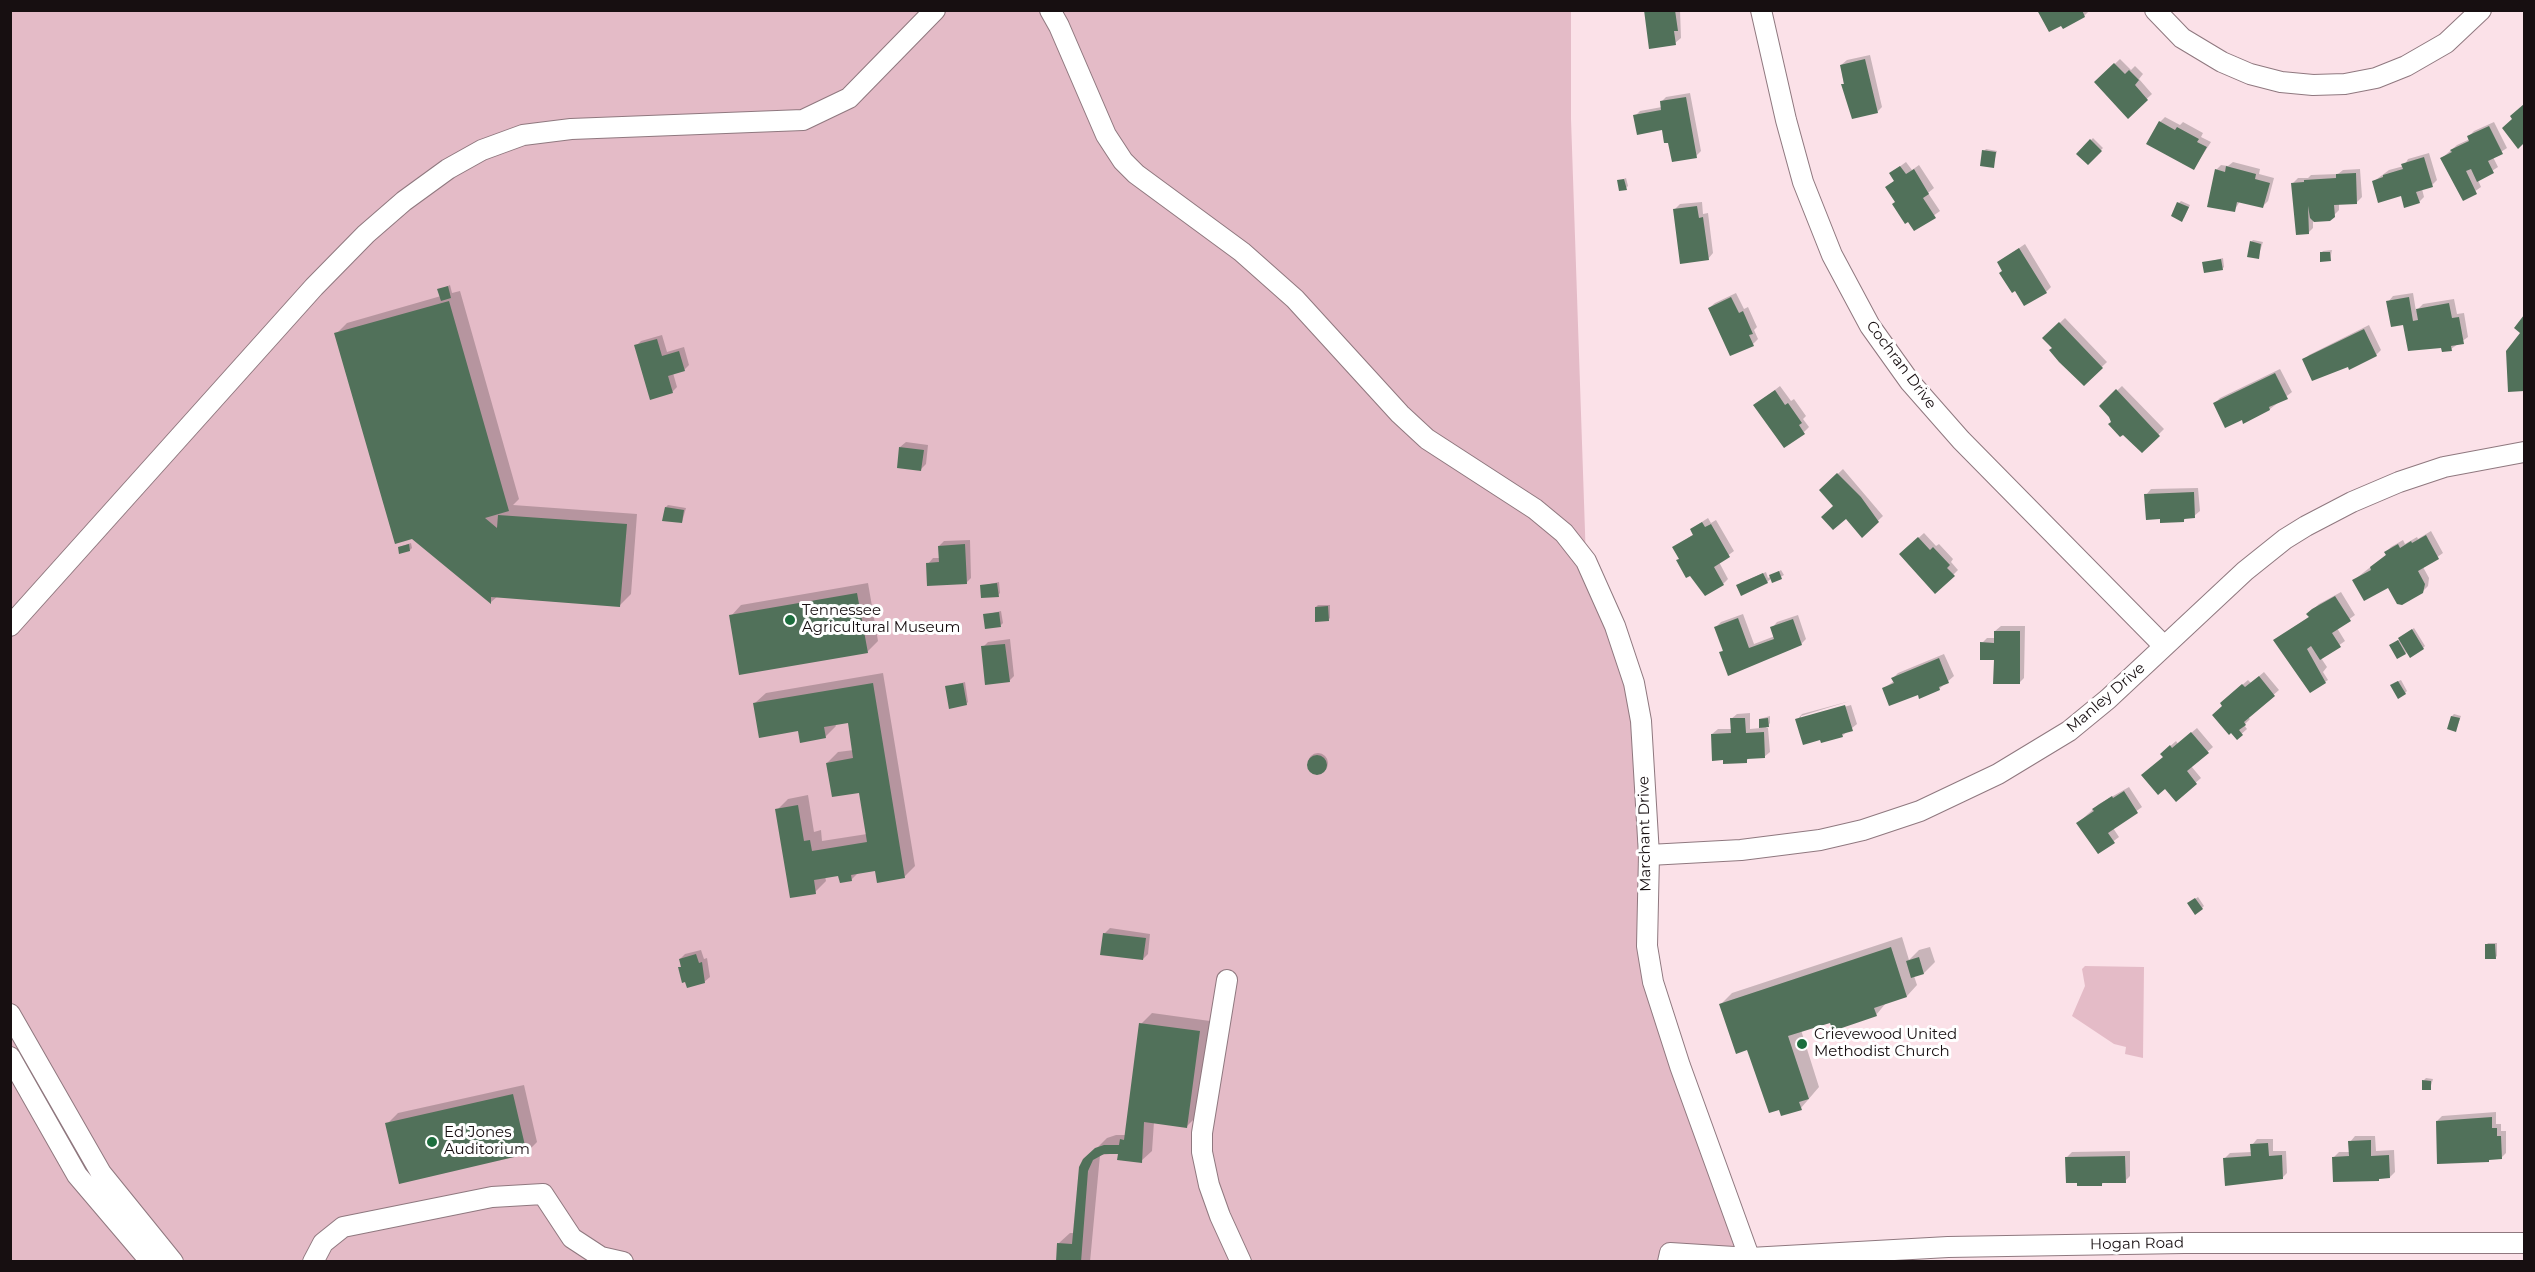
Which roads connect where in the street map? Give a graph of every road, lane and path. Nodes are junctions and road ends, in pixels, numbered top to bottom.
1 (936, 10) edge
2 (1050, 10) edge
3 (1761, 10) edge
4 (2155, 10) edge
5 (2481, 10) edge
6 (2524, 452) edge
7 (10, 626) edge
8 (2164, 646) junction
9 (1649, 855) junction
10 (1227, 980) dead end
11 (10, 1014) edge
12 (10, 1057) edge
13 (122, 1215) junction
14 (2524, 1243) edge
15 (1751, 1260) edge
16 (151, 1262) edge
17 (172, 1262) edge
18 (313, 1262) edge
19 (623, 1262) edge
20 (1241, 1262) edge
21 (1668, 1262) edge

1 - 7 street
2 - 9 street, Marchant Drive
3 - 8 street, Cochran Drive
4 - 5 street
6 - 8 street, Manley Drive
8 - 9 street, Manley Drive
9 - 15 street, Marchant Drive
10 - 20 street
11 - 13 street
12 - 13 street
13 - 16 street
13 - 17 street
14 - 15 street, Hogan Road
15 - 21 street, Hogan Road
18 - 19 street

